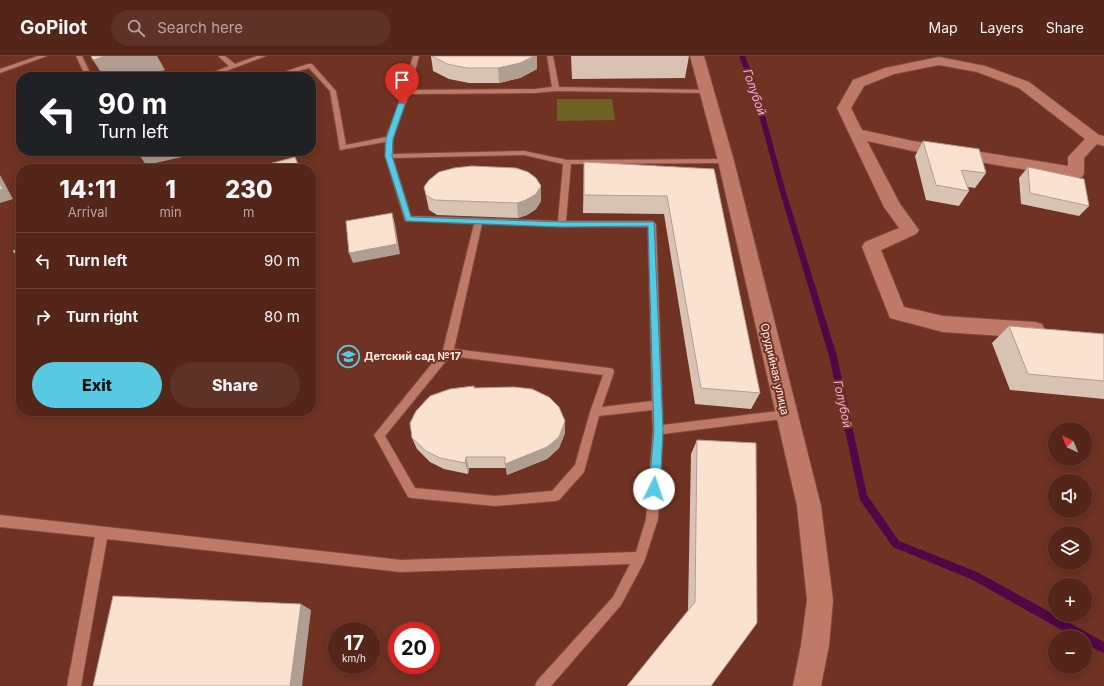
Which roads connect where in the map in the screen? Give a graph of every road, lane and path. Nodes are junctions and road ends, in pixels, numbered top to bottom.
1 (44, 56) edge
2 (79, 56) edge
3 (221, 56) edge
4 (263, 56) edge
5 (416, 56) edge
6 (550, 56) edge
7 (696, 56) edge
8 (233, 66) junction
9 (0, 71) edge
10 (87, 72) edge
11 (217, 72) edge
12 (286, 72) edge
13 (556, 89) junction
14 (707, 91) junction
15 (406, 92) junction
16 (857, 134) junction
17 (389, 139) junction
18 (1099, 140) edge
19 (389, 156) junction
20 (726, 161) junction
21 (567, 162) junction
22 (479, 221) junction
23 (562, 224) junction
24 (1052, 331) edge
25 (448, 352) junction
26 (658, 405) junction
27 (594, 412) junction
28 (786, 415) junction
29 (658, 430) junction
30 (0, 521) edge
31 (102, 532) junction
32 (640, 558) junction
33 (74, 686) edge
34 (542, 686) edge
35 (807, 686) edge

1 - 9 lane
2 - 10 lane
3 - 8 lane
4 - 8 lane
5 - 15 lane
6 - 13 lane
7 - 14 street, Орудийная улица
8 - 11 lane
12 - 17 lane
13 - 14 lane
13 - 15 lane
14 - 20 street, Орудийная улица
15 - 17 lane
16 - 18 street
16 - 18 street
16 - 24 street
17 - 19 lane
19 - 21 lane
19 - 22 lane
20 - 21 lane
20 - 28 street, Орудийная улица
21 - 23 lane
22 - 23 lane
22 - 25 lane
23 - 26 lane
25 - 27 lane
25 - 27 lane
26 - 27 lane
26 - 29 lane
28 - 29 lane
28 - 35 street, Орудийная улица
29 - 32 lane
30 - 31 lane
31 - 32 lane
31 - 33 lane
32 - 34 lane

